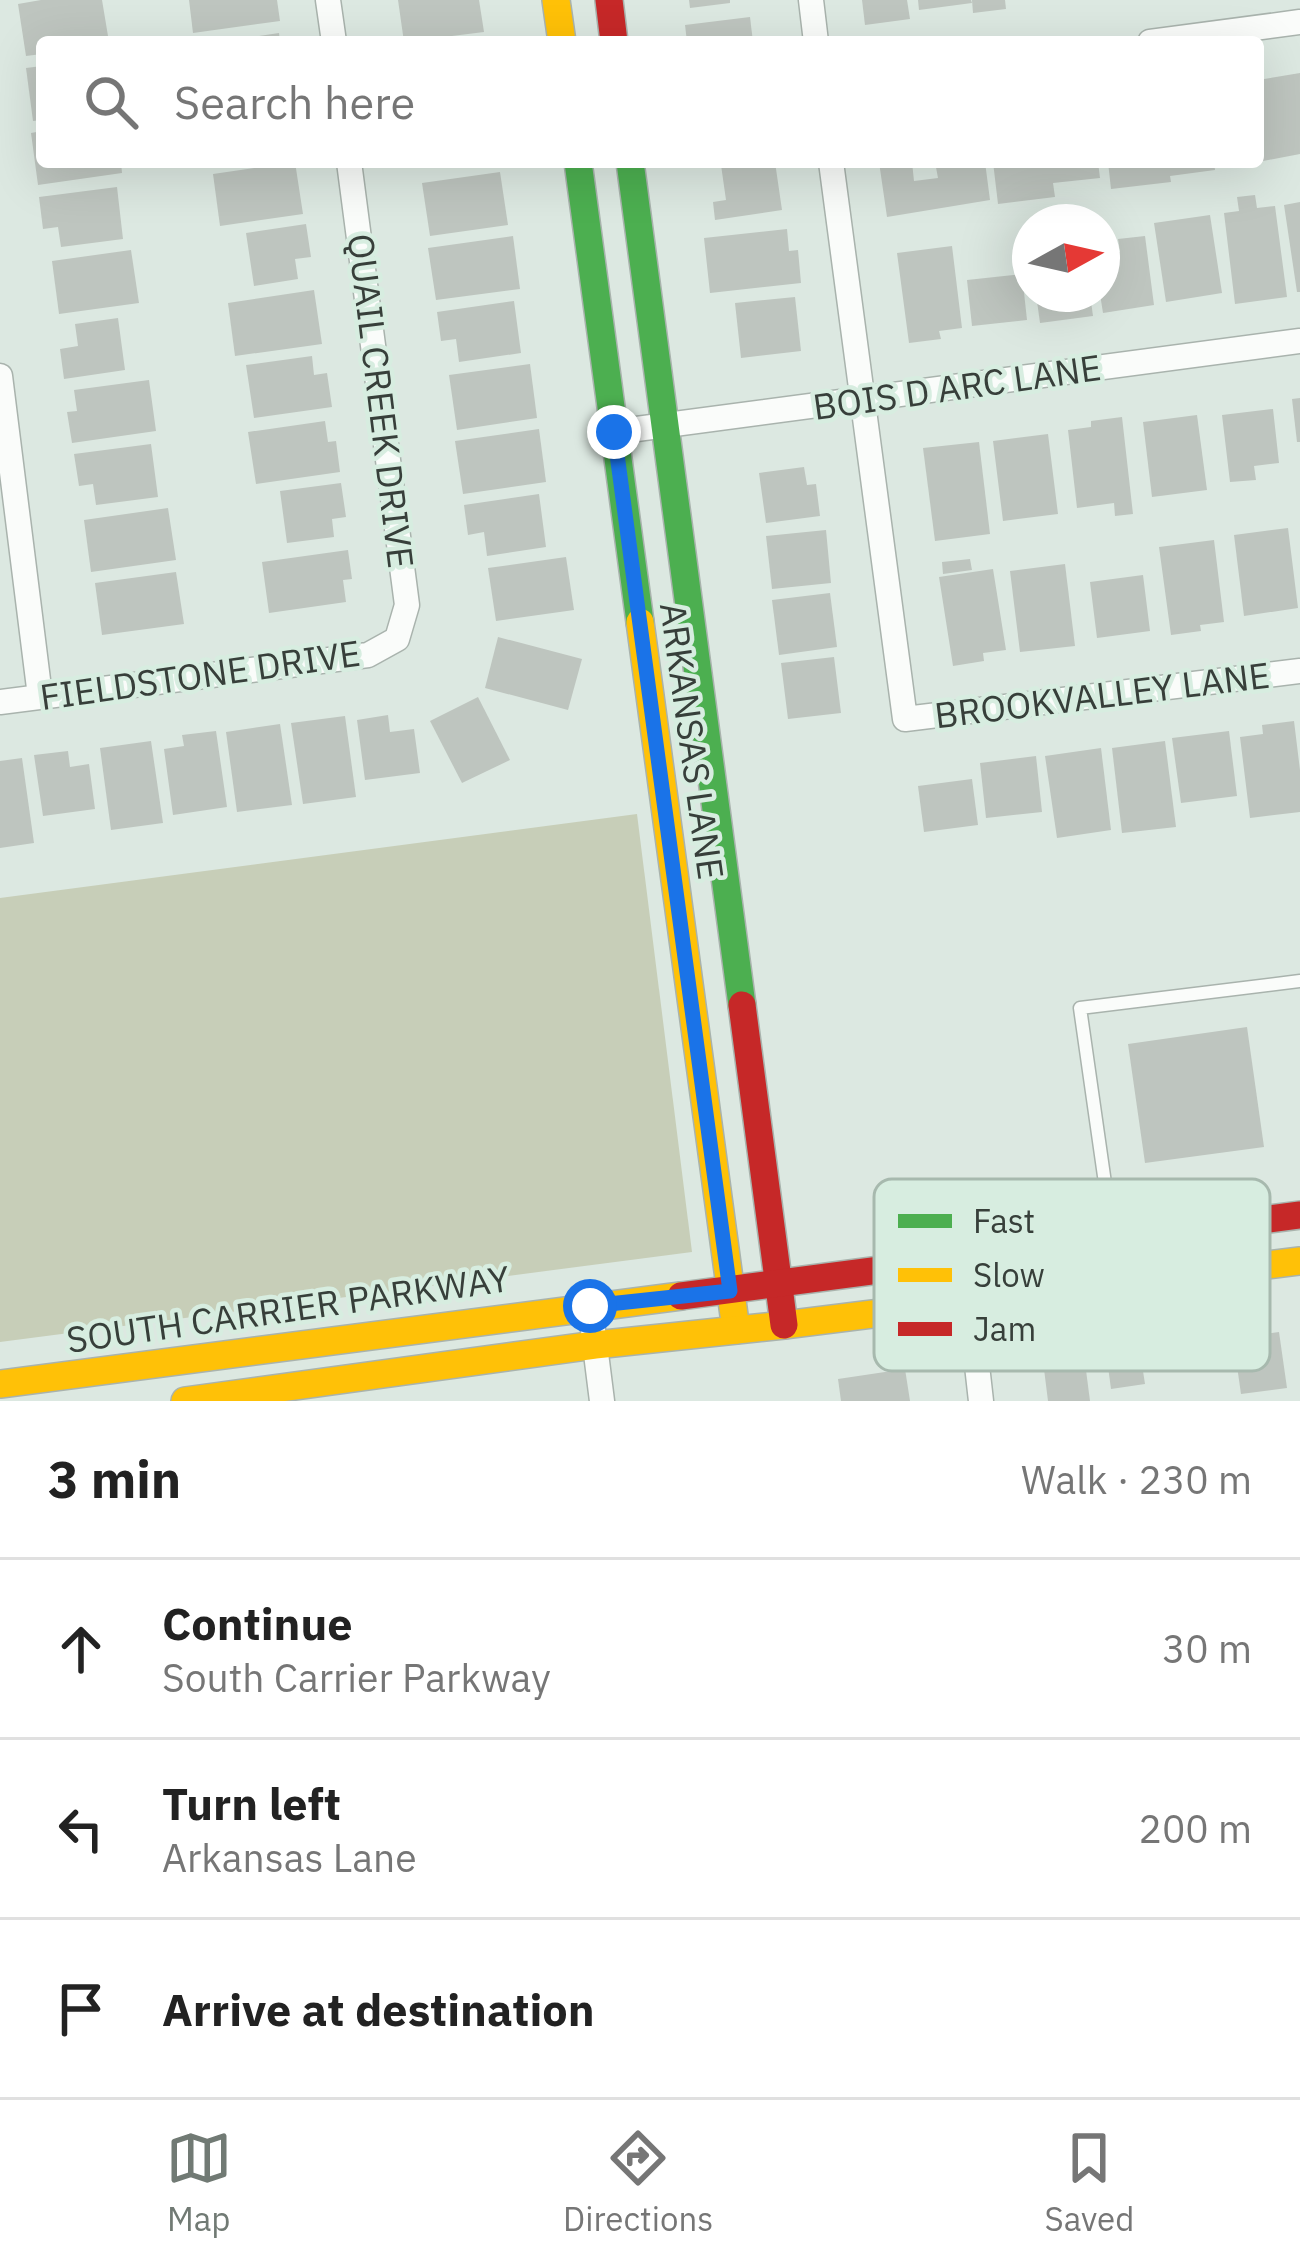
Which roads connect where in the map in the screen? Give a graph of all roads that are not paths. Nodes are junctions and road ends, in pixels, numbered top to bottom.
1 (328, 0) edge
2 (556, 0) edge
3 (609, 0) edge
4 (812, 0) edge
5 (1300, 22) edge
6 (333, 36) edge
7 (561, 36) edge
8 (613, 36) edge
9 (815, 36) edge
10 (1195, 36) edge
11 (350, 168) edge
12 (579, 168) edge
13 (631, 168) edge
14 (832, 168) edge
15 (1300, 341) edge
16 (0, 376) edge
17 (865, 399) junction
18 (665, 425) junction
19 (614, 432) junction
20 (397, 639) joint
21 (1300, 671) edge
22 (40, 696) junction
23 (0, 702) edge
24 (1300, 981) edge
25 (1104, 1179) edge
26 (1300, 1215) edge
27 (1270, 1219) edge
28 (1300, 1261) edge
29 (1270, 1265) edge
30 (874, 1272) edge
31 (778, 1285) junction
32 (730, 1291) junction
33 (590, 1306) junction
34 (874, 1314) edge
35 (784, 1325) junction
36 (736, 1330) junction
37 (596, 1346) junction
38 (219, 1356) junction
39 (977, 1371) edge
40 (0, 1384) edge
41 (225, 1398) edge
42 (185, 1401) edge
43 (602, 1401) edge
44 (981, 1401) edge

1 - 6 street
2 - 7 main road
3 - 8 main road
4 - 9 street
5 - 10 street
11 - 20 street, QUAIL CREEK DRIVE
12 - 19 main road, ARKANSAS LANE
13 - 18 main road, ARKANSAS LANE
14 - 17 street
15 - 17 street, BOIS D ARC LANE
16 - 22 street
17 - 18 street, BOIS D ARC LANE
17 - 21 street, BROOKVALLEY LANE
18 - 19 street, BOIS D ARC LANE
18 - 31 main road, ARKANSAS LANE
19 - 32 main road, ARKANSAS LANE
20 - 22 street, FIELDSTONE DRIVE
22 - 23 street, FIELDSTONE DRIVE
24 - 25 lane
26 - 27 main road, SOUTH CARRIER PARKWAY
28 - 29 main road
30 - 31 main road, SOUTH CARRIER PARKWAY
31 - 32 main road, SOUTH CARRIER PARKWAY
31 - 35 main road, ARKANSAS LANE
32 - 33 main road, SOUTH CARRIER PARKWAY
32 - 36 main road, ARKANSAS LANE
33 - 37 street
33 - 38 main road, SOUTH CARRIER PARKWAY
34 - 35 main road
35 - 36 main road
36 - 37 main road
37 - 41 main road
37 - 43 street
38 - 40 main road, SOUTH CARRIER PARKWAY
38 - 41 street
39 - 44 street
41 - 42 main road

